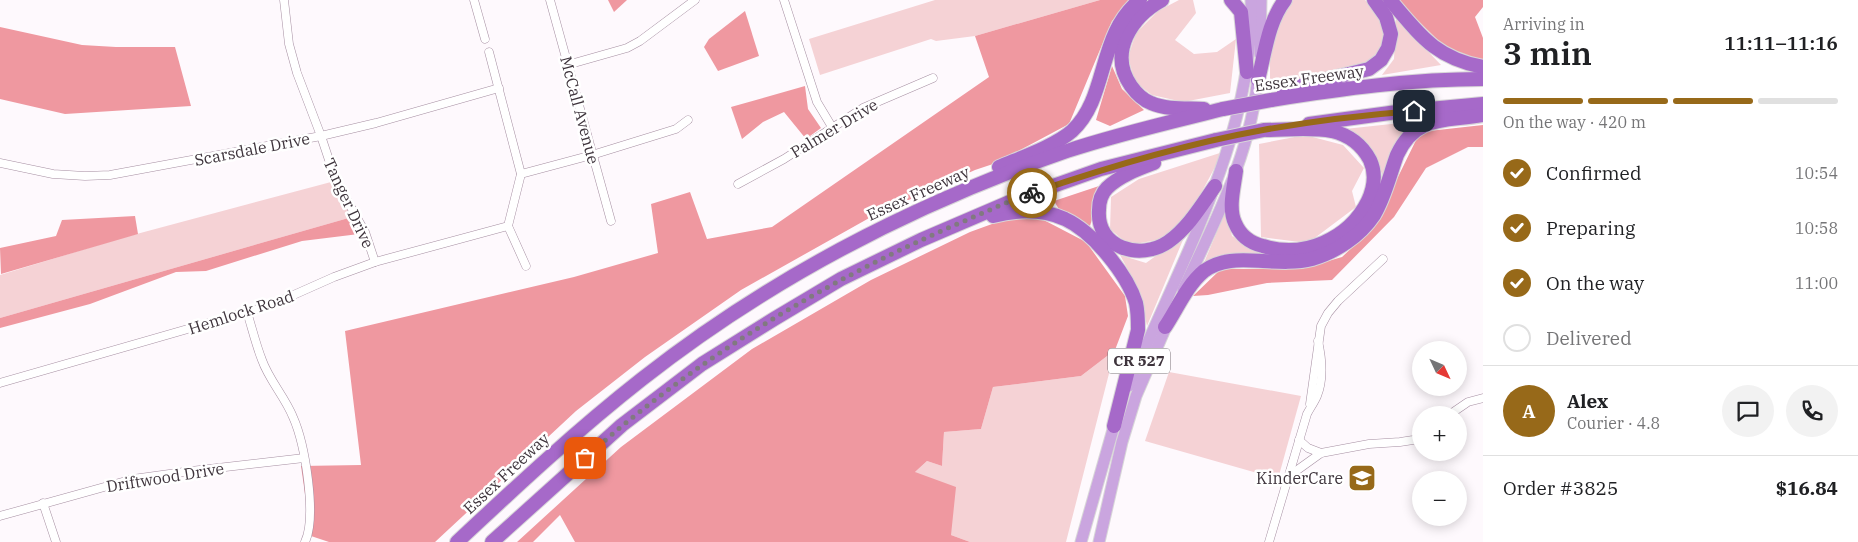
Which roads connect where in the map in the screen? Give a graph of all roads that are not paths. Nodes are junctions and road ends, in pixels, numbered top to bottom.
1 (284, 0) edge
2 (474, 0) edge
3 (550, 0) edge
4 (695, 0) edge
5 (784, 0) edge
6 (1140, 0) edge
7 (1162, 0) edge
8 (1231, 0) edge
9 (1251, 0) edge
10 (1260, 0) edge
11 (1285, 0) edge
12 (1374, 0) edge
13 (1390, 0) edge
14 (485, 39) dead end
15 (489, 52) dead end
16 (567, 65) junction
17 (1483, 67) edge
18 (1252, 76) junction
19 (933, 78) dead end
20 (1483, 79) edge
21 (499, 88) junction
22 (1272, 96) junction
23 (1483, 104) edge
24 (1223, 109) junction
25 (1483, 115) edge
26 (688, 120) dead end
27 (832, 127) junction
28 (1264, 130) junction
29 (322, 136) junction
30 (1197, 144) junction
31 (592, 155) junction
32 (0, 163) edge
33 (1236, 171) junction
34 (521, 174) junction
35 (738, 184) dead end
36 (1214, 186) junction
37 (610, 221) dead end
38 (888, 225) junction
39 (508, 226) junction
40 (921, 240) junction
41 (1383, 259) dead end
42 (375, 262) junction
43 (526, 266) dead end
44 (247, 312) junction
45 (1165, 328) junction
46 (0, 384) edge
47 (1483, 398) edge
48 (1462, 406) edge
49 (1114, 426) junction
50 (1412, 439) edge
51 (1299, 440) junction
52 (1321, 453) junction
53 (304, 458) junction
54 (1290, 476) junction
55 (43, 503) junction
56 (0, 516) edge
57 (56, 542) edge
58 (305, 542) edge
59 (457, 542) edge
60 (492, 542) edge
61 (1082, 542) edge
62 (1099, 542) edge
63 (1269, 542) edge

1 - 29 street, Tanger Drive
2 - 14 street
3 - 16 street, McCall Avenue
4 - 16 street
5 - 27 street
6 - 38 highway
7 - 24 highway
8 - 18 highway
9 - 18 main road, CR 527
10 - 18 main road, CR 527
11 - 18 highway
12 - 22 highway
13 - 17 highway
15 - 21 street
16 - 31 street, McCall Avenue
18 - 33 main road, CR 527
18 - 36 main road, CR 527
19 - 27 street, Palmer Drive
20 - 22 highway, Essex Freeway
21 - 29 street, Scarsdale Drive
21 - 34 street
22 - 24 highway, Essex Freeway, bridge
23 - 28 highway
24 - 38 highway, Essex Freeway
25 - 45 highway
26 - 31 street
27 - 35 street, Palmer Drive
28 - 30 highway, bridge
28 - 33 highway
29 - 32 street, Scarsdale Drive
29 - 42 street, Tanger Drive
30 - 36 highway
30 - 40 highway
31 - 34 street
31 - 37 street, McCall Avenue
33 - 45 main road, CR 527
34 - 39 street
36 - 49 main road, CR 527
38 - 59 highway, Essex Freeway
39 - 42 street, Hemlock Road
39 - 43 street
40 - 49 highway
40 - 60 highway
41 - 51 street
42 - 44 street, Hemlock Road
44 - 46 street, Hemlock Road
44 - 53 street
45 - 62 main road, CR 527
47 - 48 street
49 - 61 main road, CR 527
50 - 52 street
51 - 52 street
51 - 54 street
52 - 54 street
53 - 55 street, Driftwood Drive
53 - 58 street
54 - 63 street
55 - 56 street, Driftwood Drive
55 - 57 street

